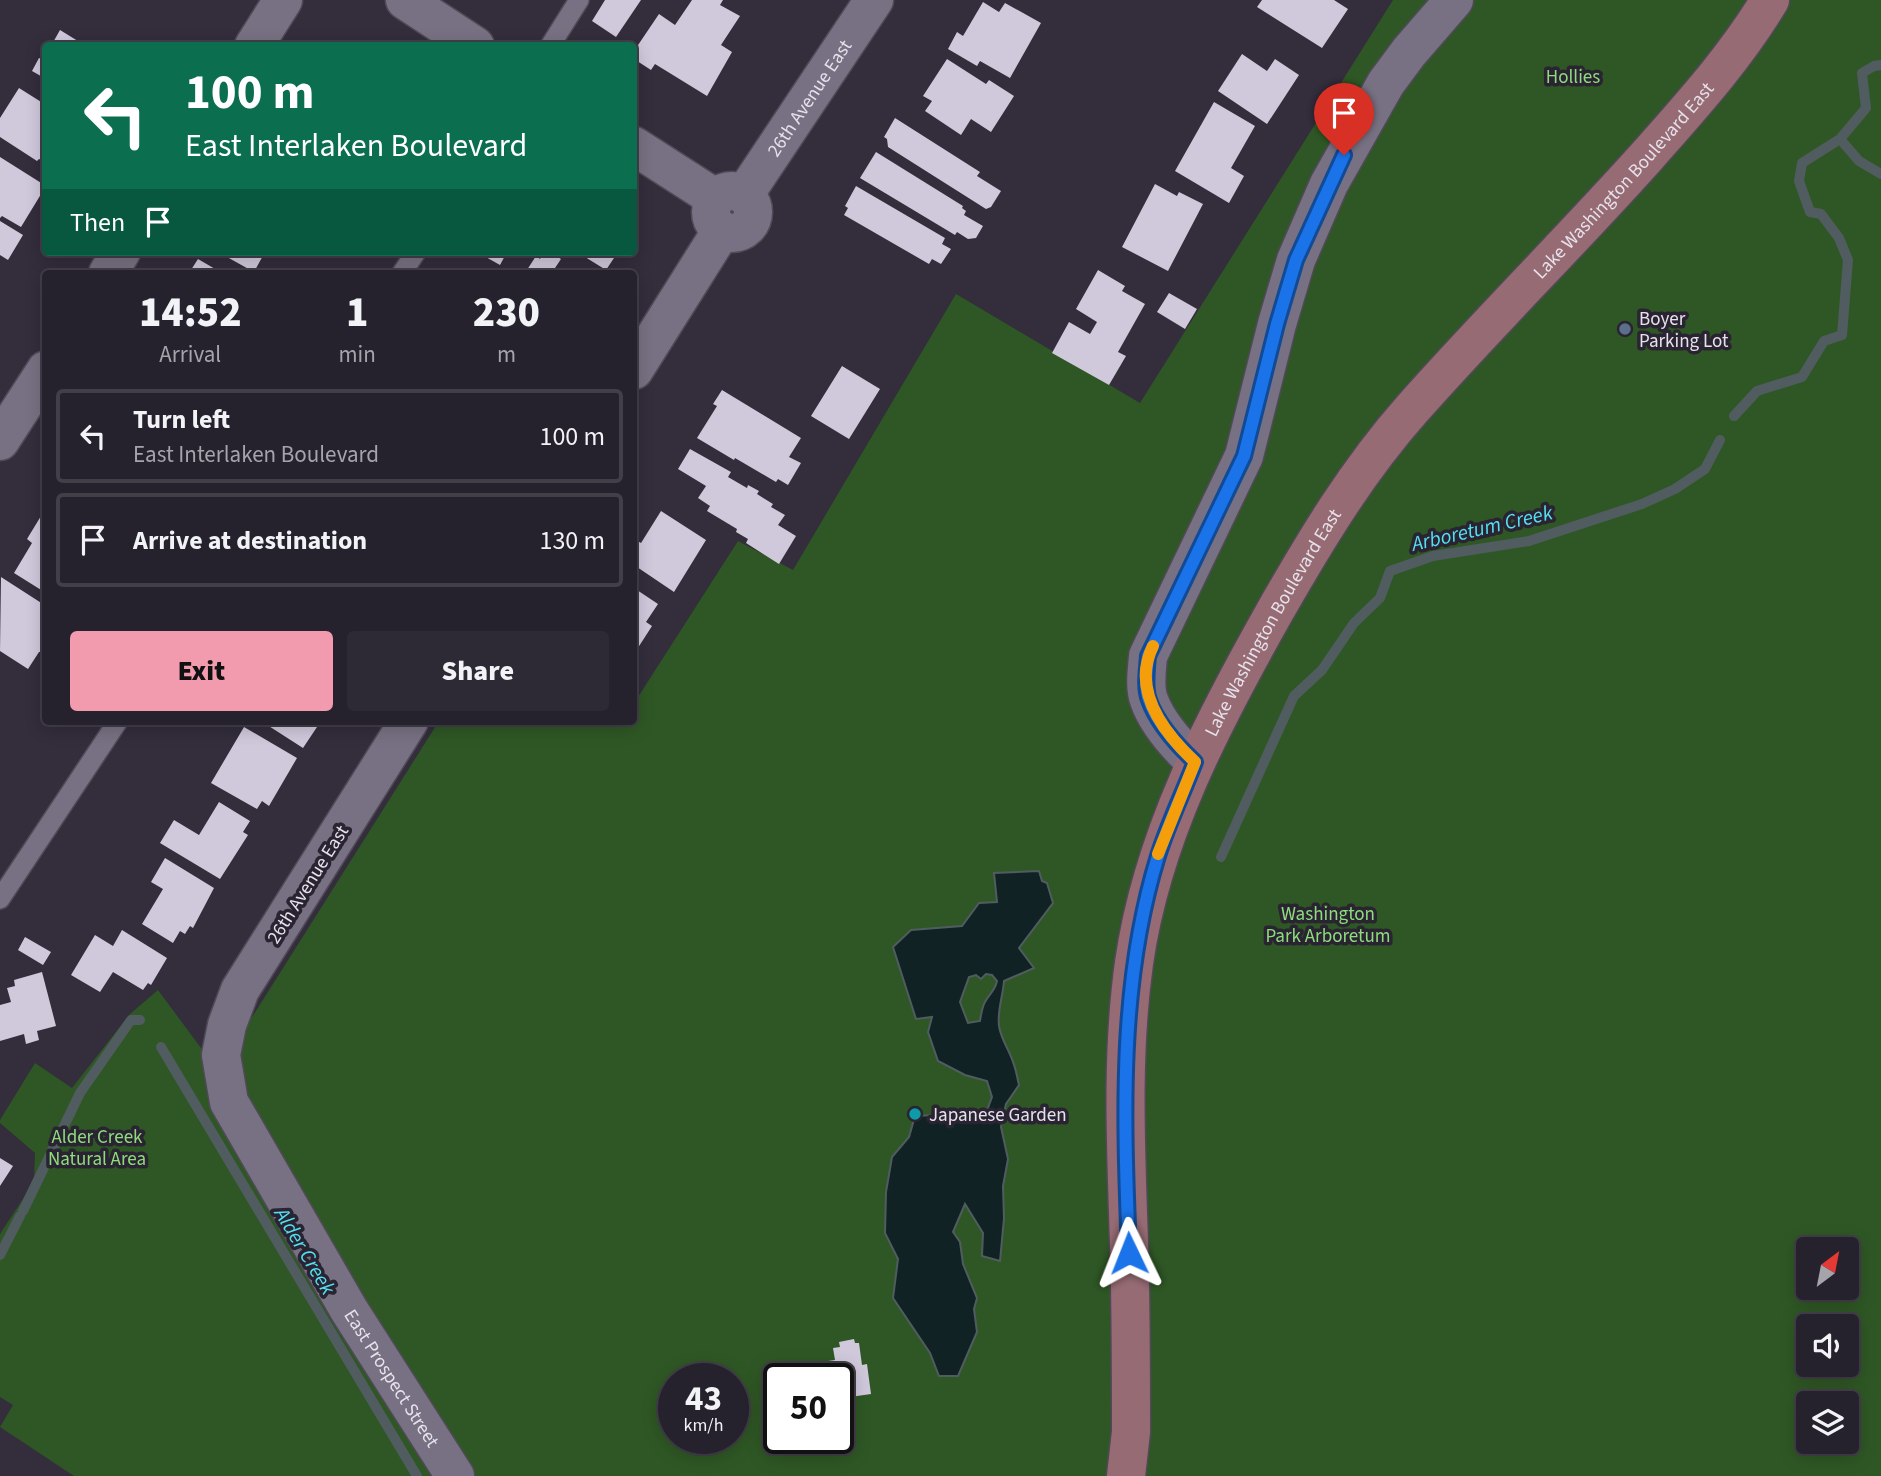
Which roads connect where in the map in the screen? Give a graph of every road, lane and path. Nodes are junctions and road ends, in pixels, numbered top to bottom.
1 (283, 0) edge
2 (405, 0) edge
3 (579, 0) edge
4 (874, 0) edge
5 (1454, 0) edge
6 (1770, 0) edge
7 (257, 42) edge
8 (469, 42) edge
9 (553, 42) edge
10 (637, 148) edge
11 (727, 208) junction
12 (637, 365) edge
13 (42, 375) edge
14 (3, 428) edge
15 (115, 725) edge
16 (406, 725) edge
17 (1195, 762) junction
18 (0, 899) edge
19 (222, 1055) joint
20 (455, 1476) edge
21 (1126, 1476) edge

1 - 7 street
2 - 8 street
3 - 9 lane
4 - 11 street, 26th Avenue East
5 - 17 street
6 - 17 main road, Lake Washington Boulevard East
10 - 11 street
11 - 12 street, 26th Avenue East
13 - 14 street
15 - 18 lane
16 - 19 street, 26th Avenue East
17 - 21 main road, Lake Washington Boulevard East
19 - 20 street, East Prospect Street

